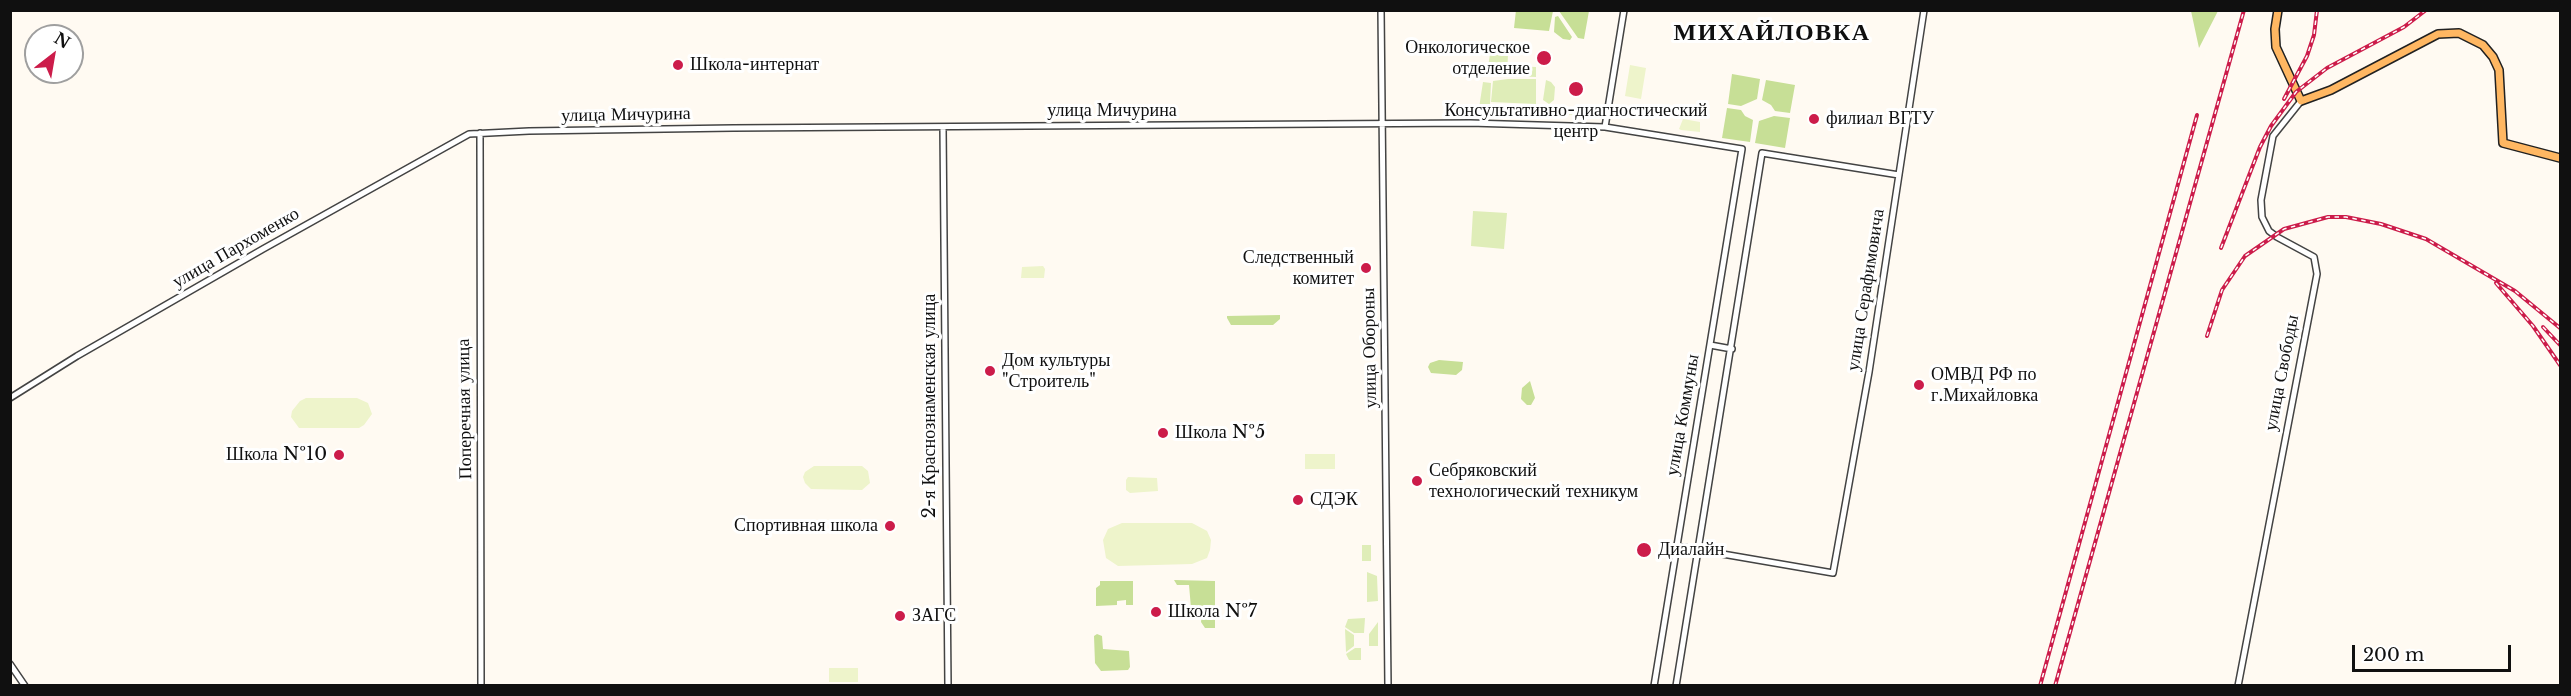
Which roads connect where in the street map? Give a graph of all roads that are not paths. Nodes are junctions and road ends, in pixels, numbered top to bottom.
1 (1381, 10) edge
2 (1624, 10) edge
3 (1924, 10) edge
4 (2278, 10) edge
5 (2301, 101) junction
6 (1382, 125) junction
7 (943, 127) junction
8 (1605, 127) junction
9 (480, 133) junction
10 (1742, 149) joint
11 (2560, 158) edge
12 (1899, 175) junction
13 (1710, 345) junction
14 (1732, 350) junction
15 (10, 398) edge
16 (1676, 546) junction
17 (1698, 550) junction
18 (10, 664) edge
19 (25, 686) edge
20 (481, 686) edge
21 (948, 686) edge
22 (1388, 686) edge
23 (1654, 686) edge
24 (1676, 686) edge
25 (2238, 686) edge

1 - 6 street, улица Обороны
2 - 8 street
3 - 12 street, улица Серафимовича
4 - 5 main road
5 - 11 main road
5 - 25 street, улица Свободы
6 - 7 street, улица Мичурина
6 - 8 street, улица Мичурина
6 - 22 street, улица Обороны
7 - 9 street, улица Мичурина
7 - 21 street, 2-я Краснознаменская улица
8 - 10 street, улица Мичурина
9 - 15 street, улица Пархоменко
9 - 20 street, Поперечная улица
10 - 13 street, улица Коммуны
12 - 14 street, улица Коммуны
12 - 17 street, улица Серафимовича
13 - 14 street
13 - 16 street, улица Коммуны
14 - 17 street, улица Коммуны
16 - 17 street
16 - 23 street, улица Коммуны
17 - 24 street, улица Коммуны
18 - 19 street

